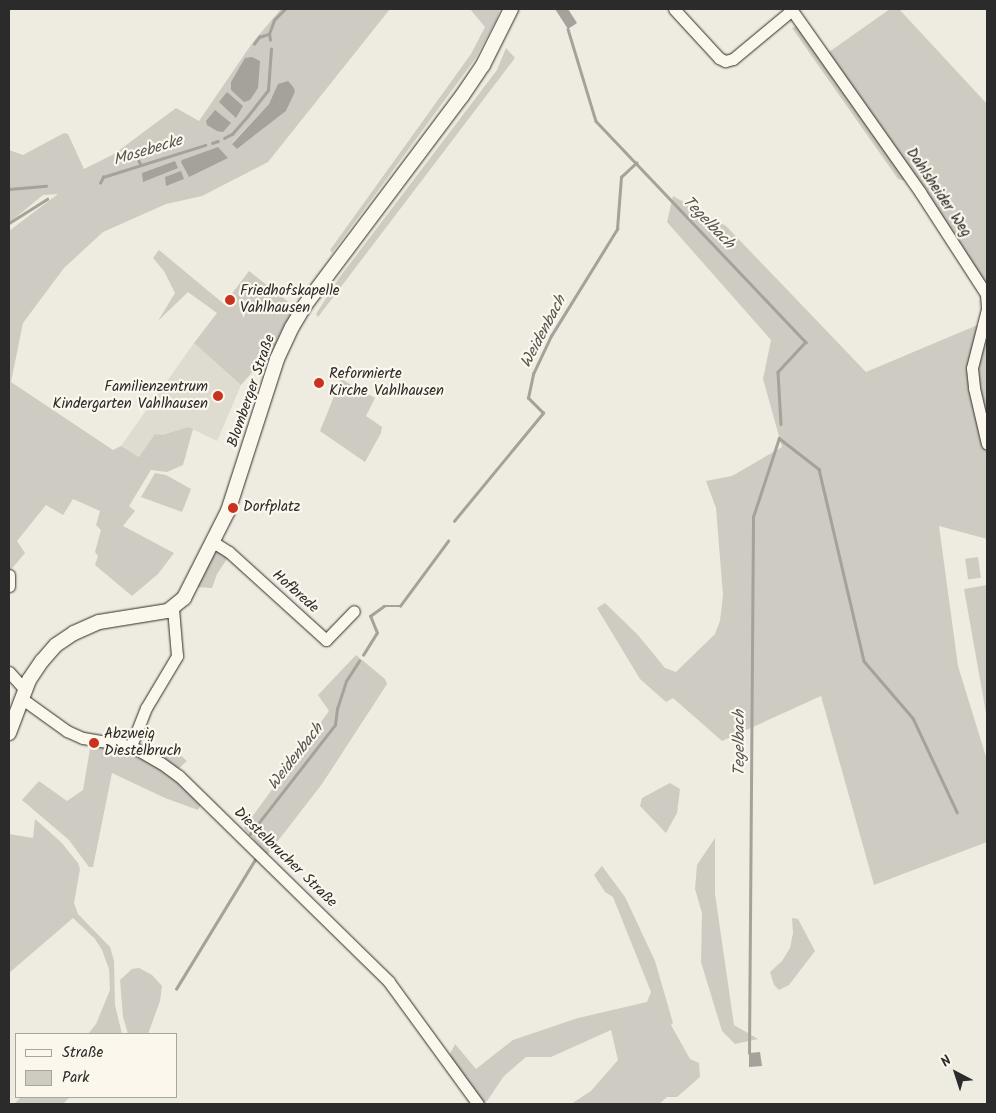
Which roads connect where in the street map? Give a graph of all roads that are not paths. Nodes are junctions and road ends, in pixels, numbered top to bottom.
1 (510, 9) edge
2 (674, 9) edge
3 (792, 9) edge
4 (987, 444) edge
5 (213, 542) junction
6 (9, 575) edge
7 (9, 586) edge
8 (173, 608) junction
9 (354, 611) dead end
10 (9, 672) edge
11 (23, 694) junction
12 (9, 733) edge
13 (131, 746) junction
14 (478, 1104) edge

1 - 5 main road, Blomberger Straße
2 - 3 street
3 - 4 street, Dahlsheider Weg
5 - 8 main road, Blomberger Straße
5 - 9 street, Hofbrede
6 - 7 street
8 - 11 main road
8 - 13 street
10 - 11 street, Diestelbrucher Straße
11 - 12 main road
11 - 13 street, Diestelbrucher Straße
13 - 14 street, Diestelbrucher Straße

